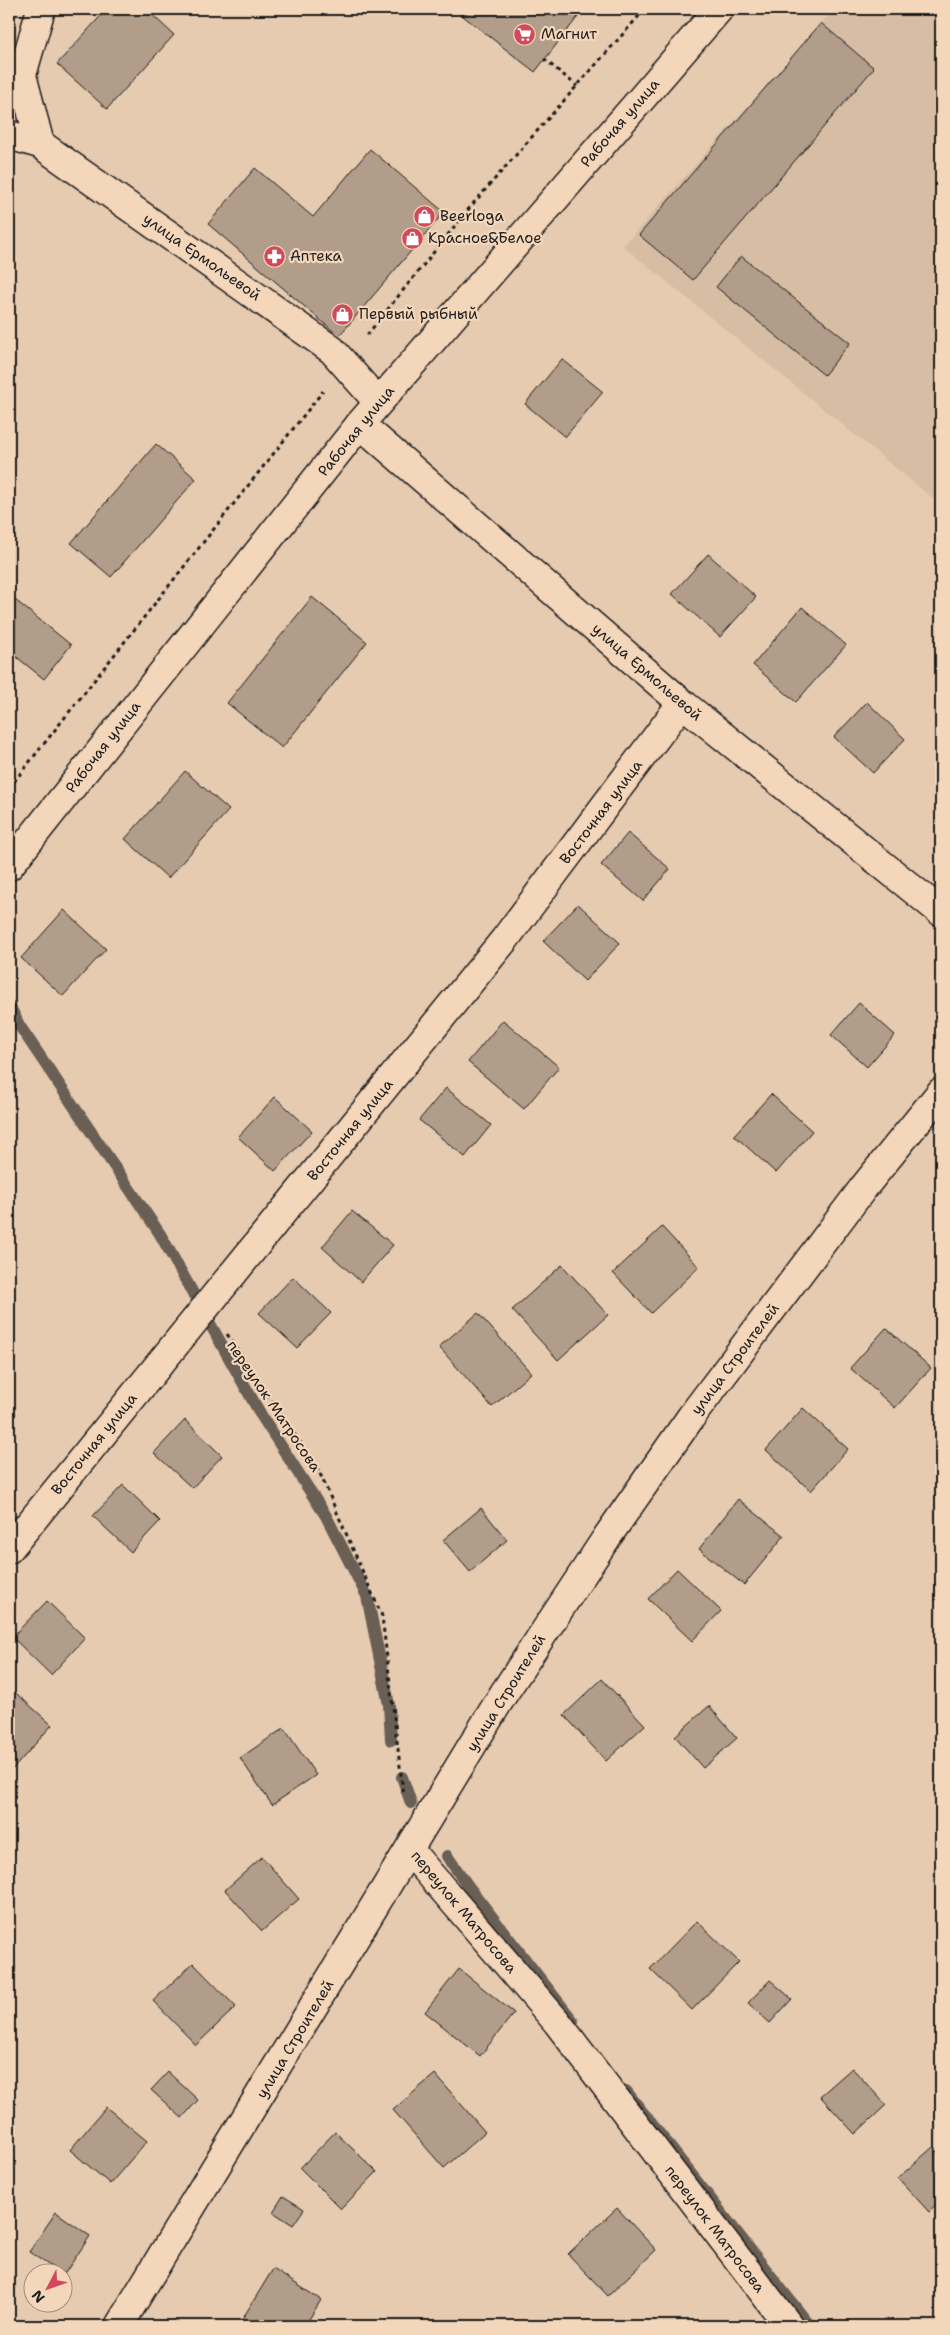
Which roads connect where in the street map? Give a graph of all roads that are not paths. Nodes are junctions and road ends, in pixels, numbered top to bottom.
1 (41, 9) edge
2 (719, 9) edge
3 (9, 135) edge
4 (40, 144) junction
5 (378, 402) junction
6 (360, 424) junction
7 (682, 703) junction
8 (9, 866) edge
9 (941, 912) edge
10 (941, 1092) edge
11 (9, 1549) edge
12 (410, 1851) junction
13 (119, 2326) edge
14 (789, 2326) edge

1 - 4 street
2 - 5 street, Рабочая улица
3 - 4 street, улица Ермольевой
4 - 5 street, улица Ермольевой
5 - 6 street, Рабочая улица
6 - 7 street, улица Ермольевой
6 - 8 street, Рабочая улица
7 - 9 street, улица Ермольевой
7 - 11 street, Восточная улица
10 - 12 street, улица Строителей
12 - 13 street, улица Строителей
12 - 14 street, переулок Матросова

